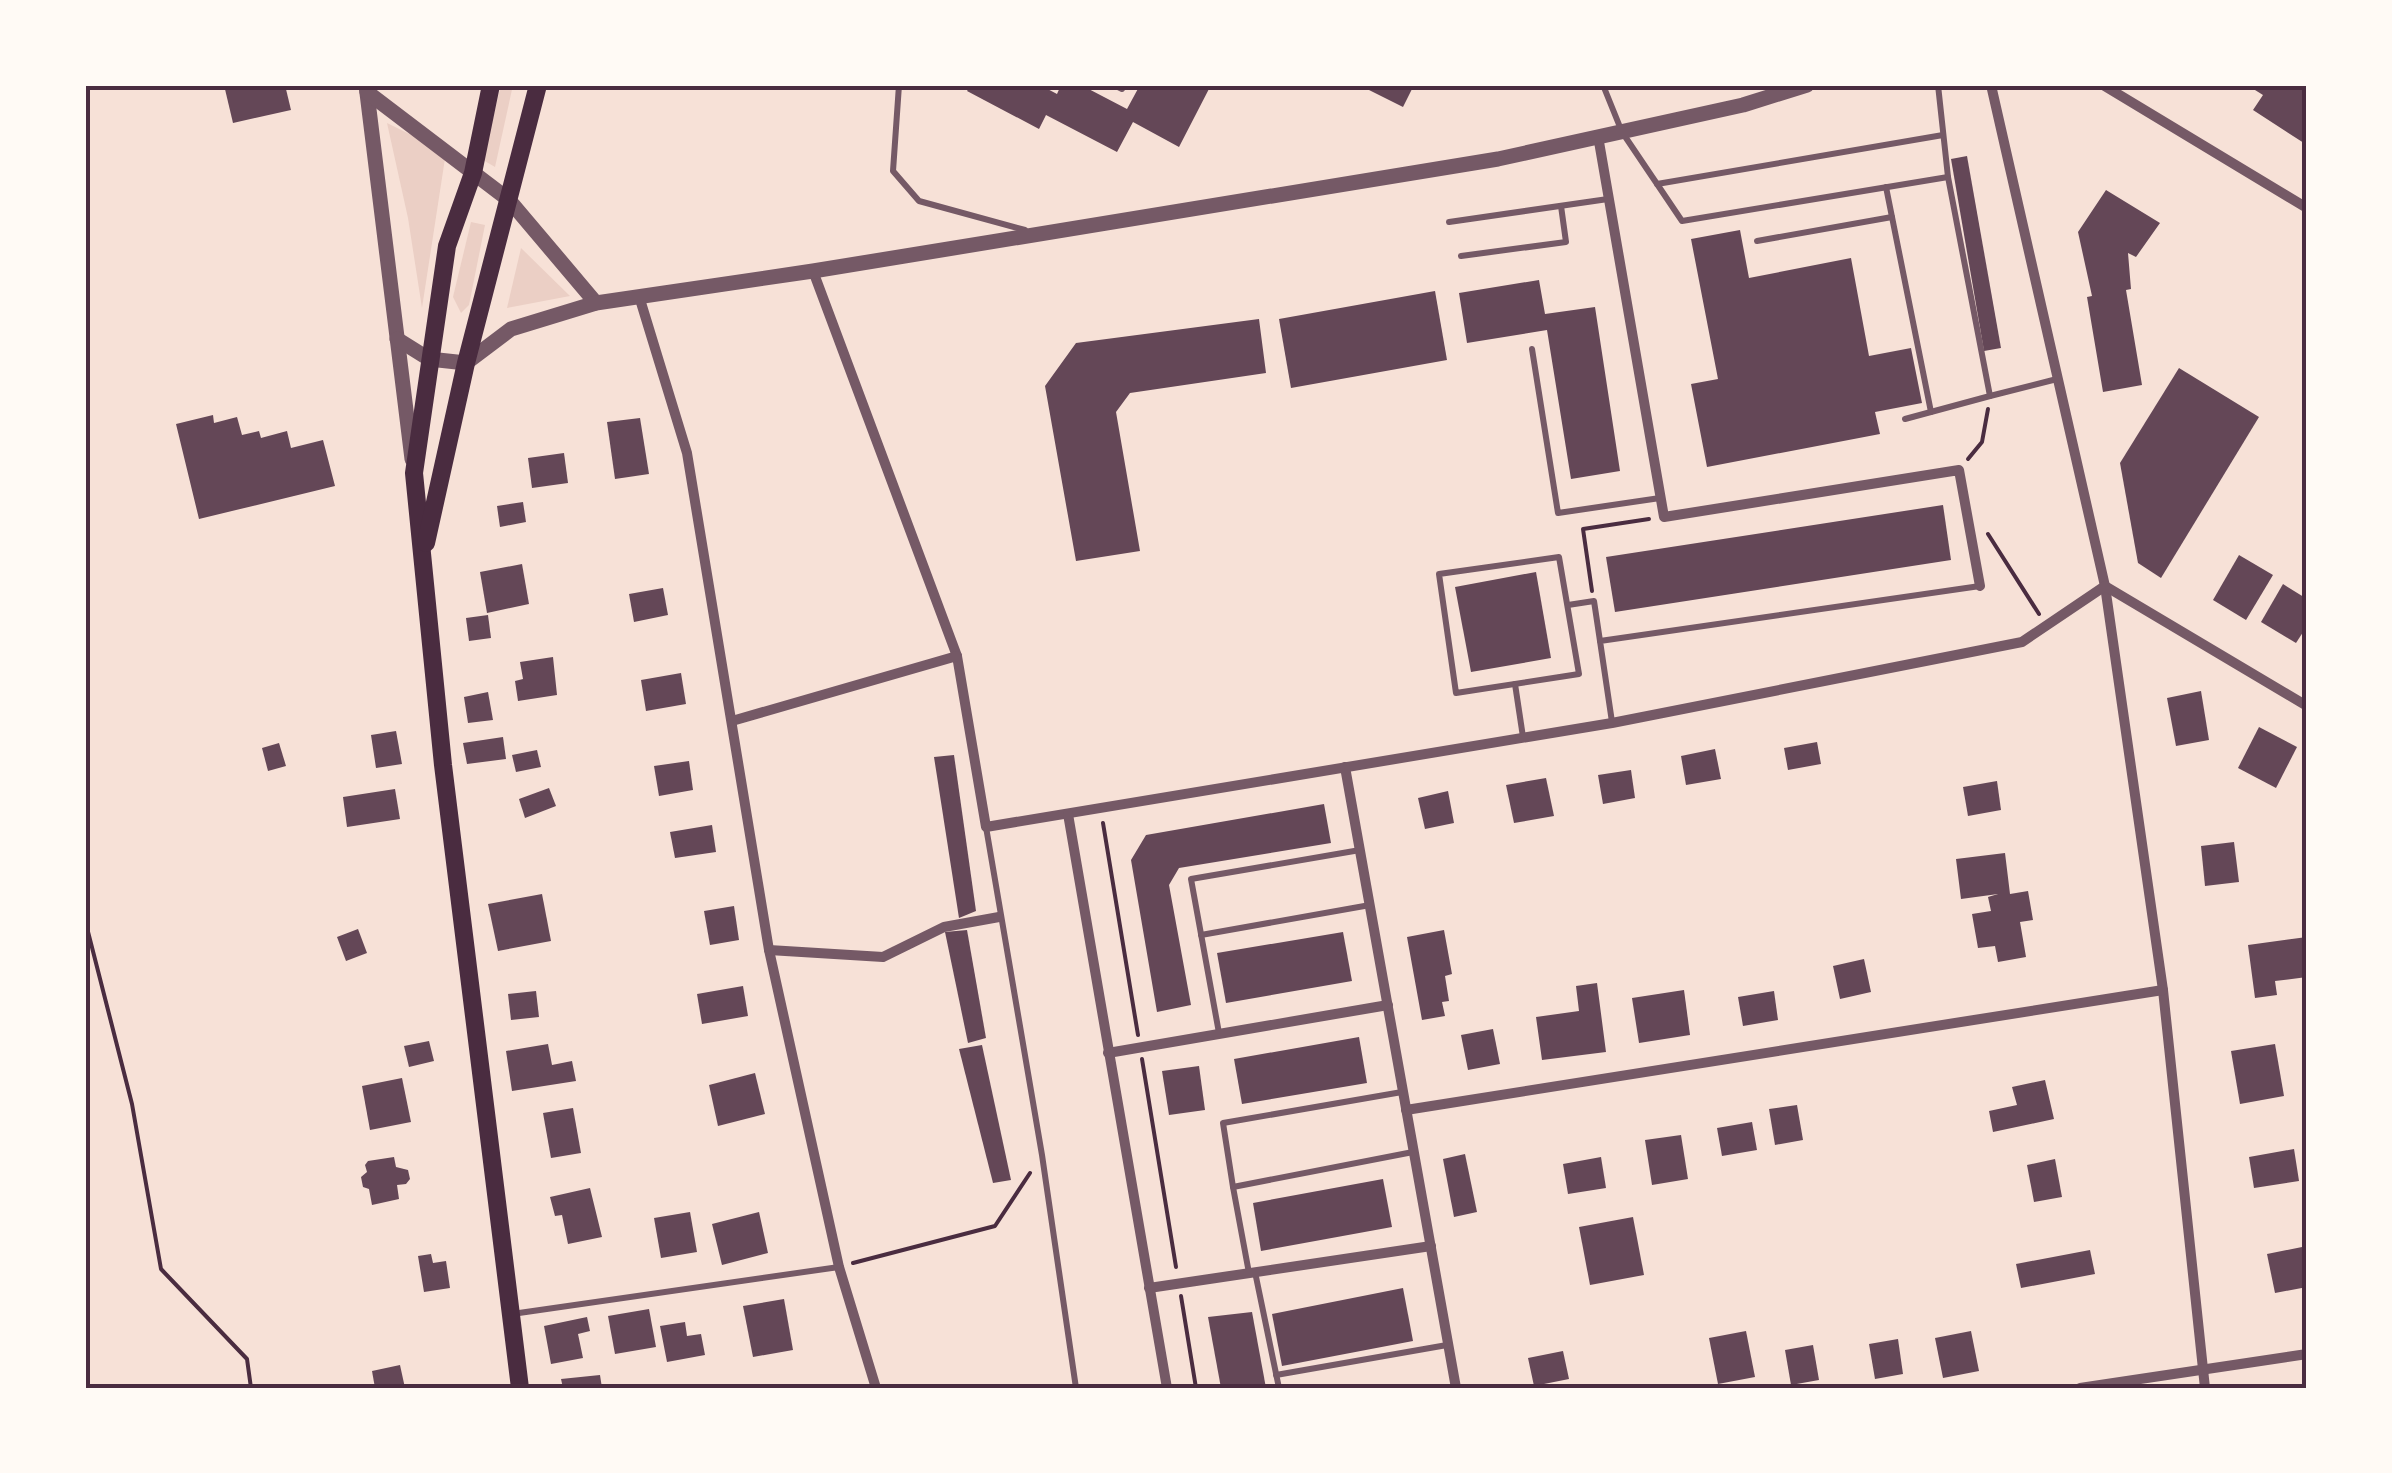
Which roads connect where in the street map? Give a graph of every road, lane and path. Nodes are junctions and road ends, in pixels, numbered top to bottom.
1 (491, 85) edge
2 (538, 85) edge
3 (899, 85) edge
4 (1114, 85) edge
5 (1125, 85) edge
6 (1602, 85) edge
7 (1821, 85) edge
8 (1938, 85) edge
9 (1992, 85) edge
10 (2103, 85) edge
11 (1805, 86) edge
12 (366, 89) edge
13 (1622, 132) junction
14 (1943, 135) junction
15 (1598, 136) junction
16 (474, 173) junction
17 (1948, 177) junction
18 (1657, 184) junction
19 (1886, 188) junction
20 (1608, 199) junction
21 (508, 200) junction
22 (1561, 206) junction
23 (2307, 208) edge
24 (1892, 217) junction
25 (1449, 222) dead end
26 (1036, 234) junction
27 (1757, 241) dead end
28 (1461, 256) dead end
29 (814, 271) junction
30 (639, 296) junction
31 (596, 303) junction
32 (397, 339) junction
33 (1532, 349) dead end
34 (429, 359) junction
35 (466, 363) junction
36 (2057, 379) junction
37 (1990, 396) junction
38 (1931, 412) junction
39 (1905, 419) dead end
40 (1959, 470) junction
41 (414, 473) junction
42 (1660, 498) junction
43 (1664, 516) junction
44 (1984, 528) dead end
45 (422, 558) junction
46 (1980, 586) joint
47 (2105, 586) junction
48 (1594, 601) junction
49 (1568, 604) junction
50 (2046, 626) junction
51 (1600, 640) junction
52 (957, 656) junction
53 (1515, 684) junction
54 (2307, 706) edge
55 (732, 721) junction
56 (1612, 723) junction
57 (1524, 738) junction
58 (1345, 767) junction
59 (1100, 808) junction
60 (1068, 814) junction
61 (986, 827) junction
62 (1360, 850) junction
63 (1370, 905) junction
64 (1000, 917) junction
65 (85, 920) edge
66 (1202, 936) junction
67 (770, 950) junction
68 (2163, 990) junction
69 (1388, 1006) junction
70 (1219, 1033) junction
71 (1140, 1047) junction
72 (1108, 1053) junction
73 (1403, 1091) junction
74 (1406, 1110) junction
75 (1414, 1152) junction
76 (1042, 1155) junction
77 (1234, 1187) junction
78 (1431, 1246) junction
79 (839, 1267) junction
80 (1252, 1273) junction
81 (1179, 1284) junction
82 (1149, 1288) junction
83 (510, 1314) junction
84 (1448, 1345) junction
85 (2307, 1354) edge
86 (2202, 1368) junction
87 (1276, 1376) junction
88 (251, 1388) edge
89 (520, 1388) edge
90 (876, 1388) edge
91 (1076, 1388) edge
92 (1167, 1388) edge
93 (1196, 1388) edge
94 (1279, 1388) edge
95 (1456, 1388) edge
96 (2080, 1388) edge
97 (2206, 1388) edge

1 - 16 main road
2 - 21 main road
3 - 26 lane
4 - 5 lane
6 - 13 lane
7 - 11 street
8 - 14 lane
9 - 36 street
10 - 23 street
11 - 13 street
12 - 16 street
12 - 32 street
13 - 15 street
13 - 18 lane
14 - 17 lane
14 - 18 lane
15 - 20 street
15 - 26 street
16 - 21 street
16 - 34 main road
17 - 19 lane
17 - 37 lane
18 - 19 lane
19 - 24 lane
20 - 22 lane
20 - 42 street
21 - 31 street
21 - 35 main road
22 - 25 lane
22 - 28 lane
24 - 27 lane
24 - 38 lane
26 - 29 street
29 - 30 street
29 - 52 street
30 - 31 street
30 - 55 street
31 - 35 street
32 - 34 street
32 - 41 street
33 - 42 lane
34 - 35 street
34 - 41 main road
35 - 45 main road
36 - 37 lane
36 - 47 street
37 - 38 lane
37 - 40 path
38 - 39 lane
40 - 43 street
40 - 46 street
41 - 45 main road
42 - 43 street
43 - 48 path
44 - 50 path
45 - 83 main road
46 - 51 lane
47 - 50 street
47 - 54 street
47 - 68 street
48 - 49 lane
48 - 51 lane
49 - 53 lane
49 - 53 lane
50 - 56 street
51 - 56 lane
52 - 55 street
52 - 61 street
53 - 57 lane
55 - 67 street
56 - 57 street
57 - 58 street
58 - 59 street
58 - 62 street
59 - 60 street
59 - 71 path
60 - 61 street
60 - 72 street
61 - 64 lane
62 - 63 street
62 - 66 lane
63 - 66 lane
63 - 69 street
64 - 67 street
64 - 76 lane
65 - 88 path
66 - 70 lane
67 - 79 street
68 - 74 street
68 - 86 street
69 - 70 street
69 - 73 street
70 - 71 street
71 - 72 street
71 - 81 path
72 - 82 street
73 - 74 street
73 - 77 lane
74 - 75 street
75 - 77 lane
75 - 78 street
76 - 79 path
76 - 91 lane
77 - 80 lane
78 - 80 street
78 - 84 street
79 - 83 lane
79 - 90 street
80 - 81 street
80 - 87 lane
81 - 82 street
81 - 93 path
82 - 92 street
83 - 89 main road
84 - 87 lane
84 - 95 street
85 - 86 street
86 - 96 street
86 - 97 street
87 - 94 lane

